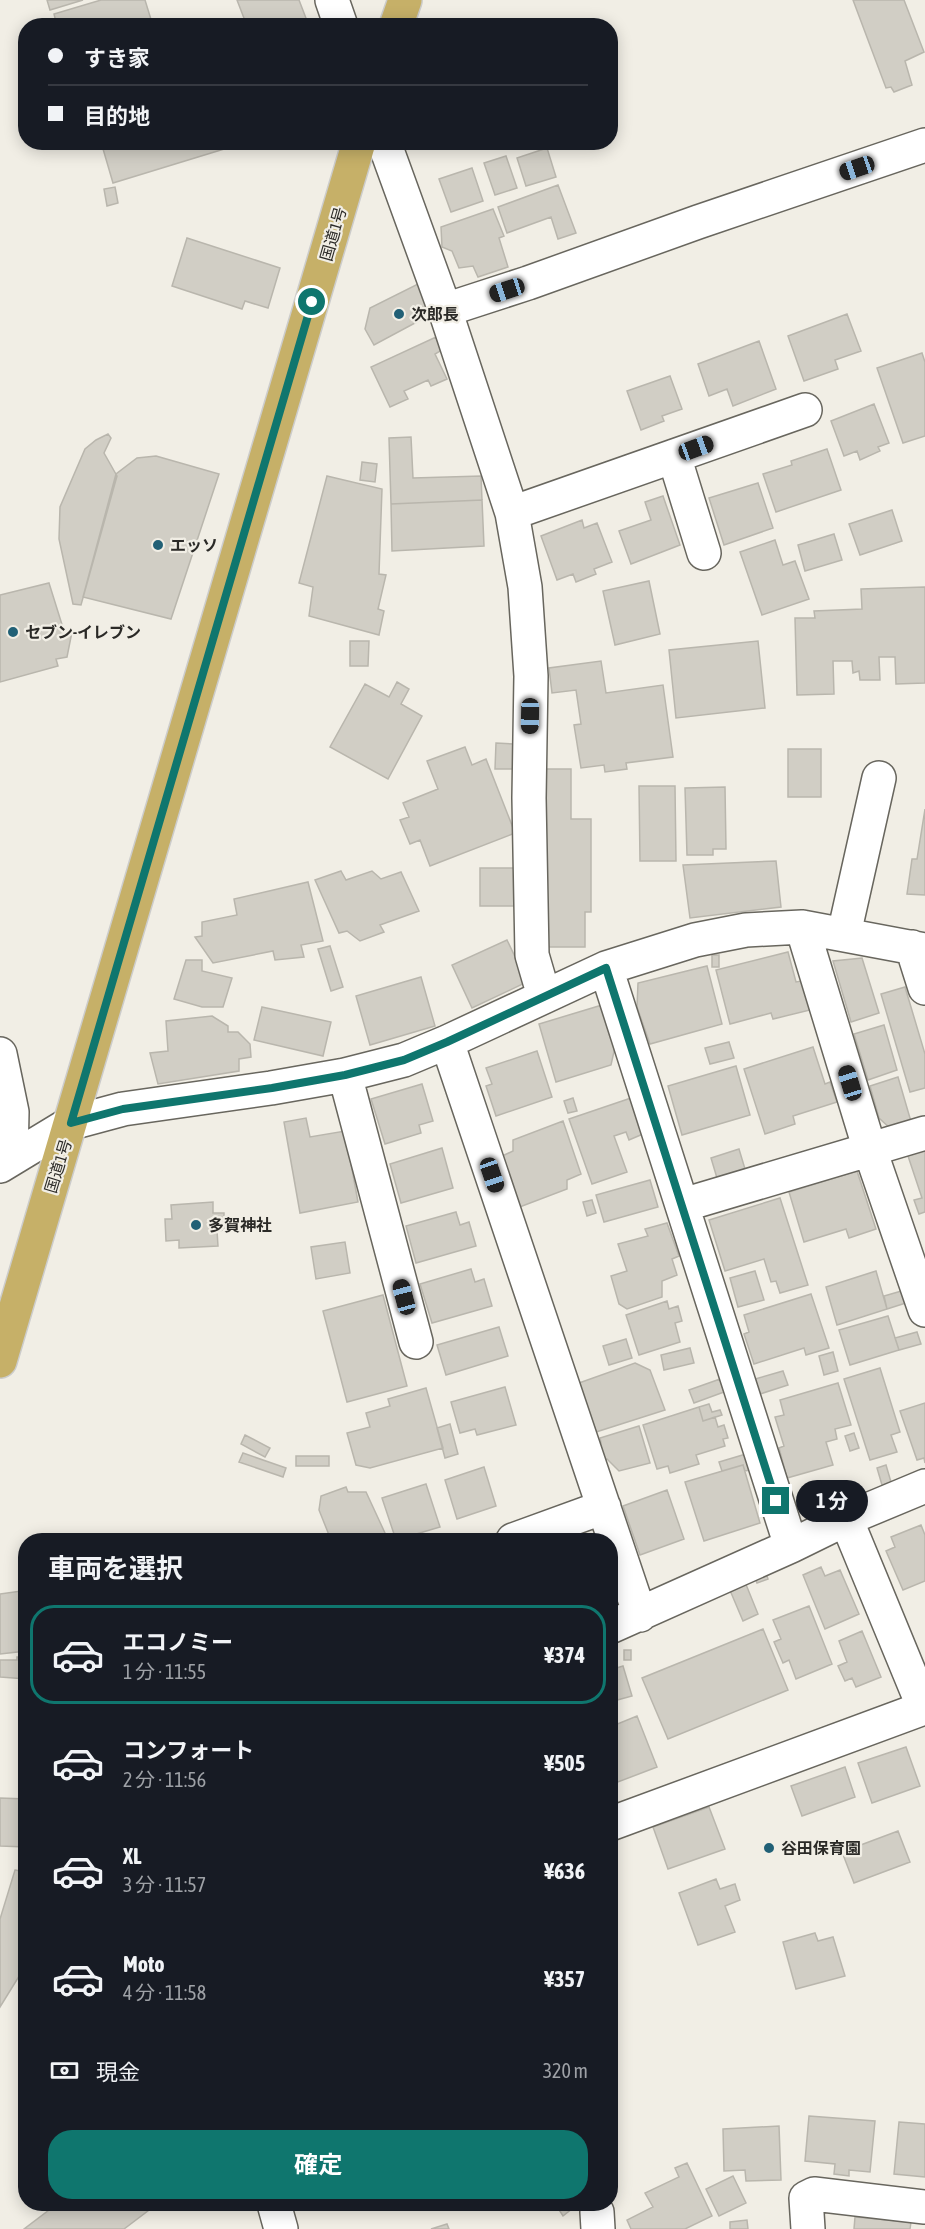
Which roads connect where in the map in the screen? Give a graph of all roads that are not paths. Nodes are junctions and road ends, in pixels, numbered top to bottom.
1 (332, 0) edge
2 (405, 0) edge
3 (338, 18) edge
4 (399, 18) edge
5 (925, 145) edge
6 (357, 150) edge
7 (387, 150) edge
8 (445, 310) junction
9 (805, 410) dead end
10 (674, 456) junction
11 (512, 513) junction
12 (704, 554) dead end
13 (879, 778) dead end
14 (802, 927) junction
15 (844, 934) junction
16 (919, 949) edge
17 (606, 968) junction
18 (925, 988) edge
19 (544, 996) junction
20 (447, 1042) junction
21 (0, 1054) edge
22 (345, 1075) junction
23 (71, 1123) junction
24 (925, 1133) edge
25 (870, 1150) junction
26 (6, 1162) edge
27 (683, 1205) junction
28 (925, 1310) edge
29 (416, 1342) dead end
30 (0, 1361) edge
31 (925, 1486) edge
32 (604, 1507) junction
33 (846, 1519) junction
34 (532, 1533) edge
35 (609, 1533) edge
36 (791, 1546) junction
37 (618, 1583) edge
38 (625, 1621) edge
39 (618, 1821) edge
40 (925, 2207) edge
41 (276, 2211) edge
42 (281, 2229) edge
43 (808, 2229) edge

1 - 3 street
2 - 4 highway
5 - 8 street
6 - 23 highway, 国道1号
7 - 8 street
8 - 11 street
9 - 10 street
10 - 11 street
10 - 12 street
11 - 19 street
13 - 15 street
14 - 15 street
14 - 17 street
14 - 25 street
15 - 16 street
16 - 18 street
17 - 19 street
17 - 27 street
19 - 20 street
20 - 22 street
20 - 32 street
21 - 26 street
22 - 23 street
22 - 29 street
23 - 26 street
23 - 30 highway, 国道1号
24 - 25 street
25 - 27 street
25 - 28 street
27 - 36 street
31 - 33 street
32 - 34 street
32 - 35 street
33 - 36 street
33 - 39 street
36 - 38 street
37 - 38 street
40 - 43 street
41 - 42 street

